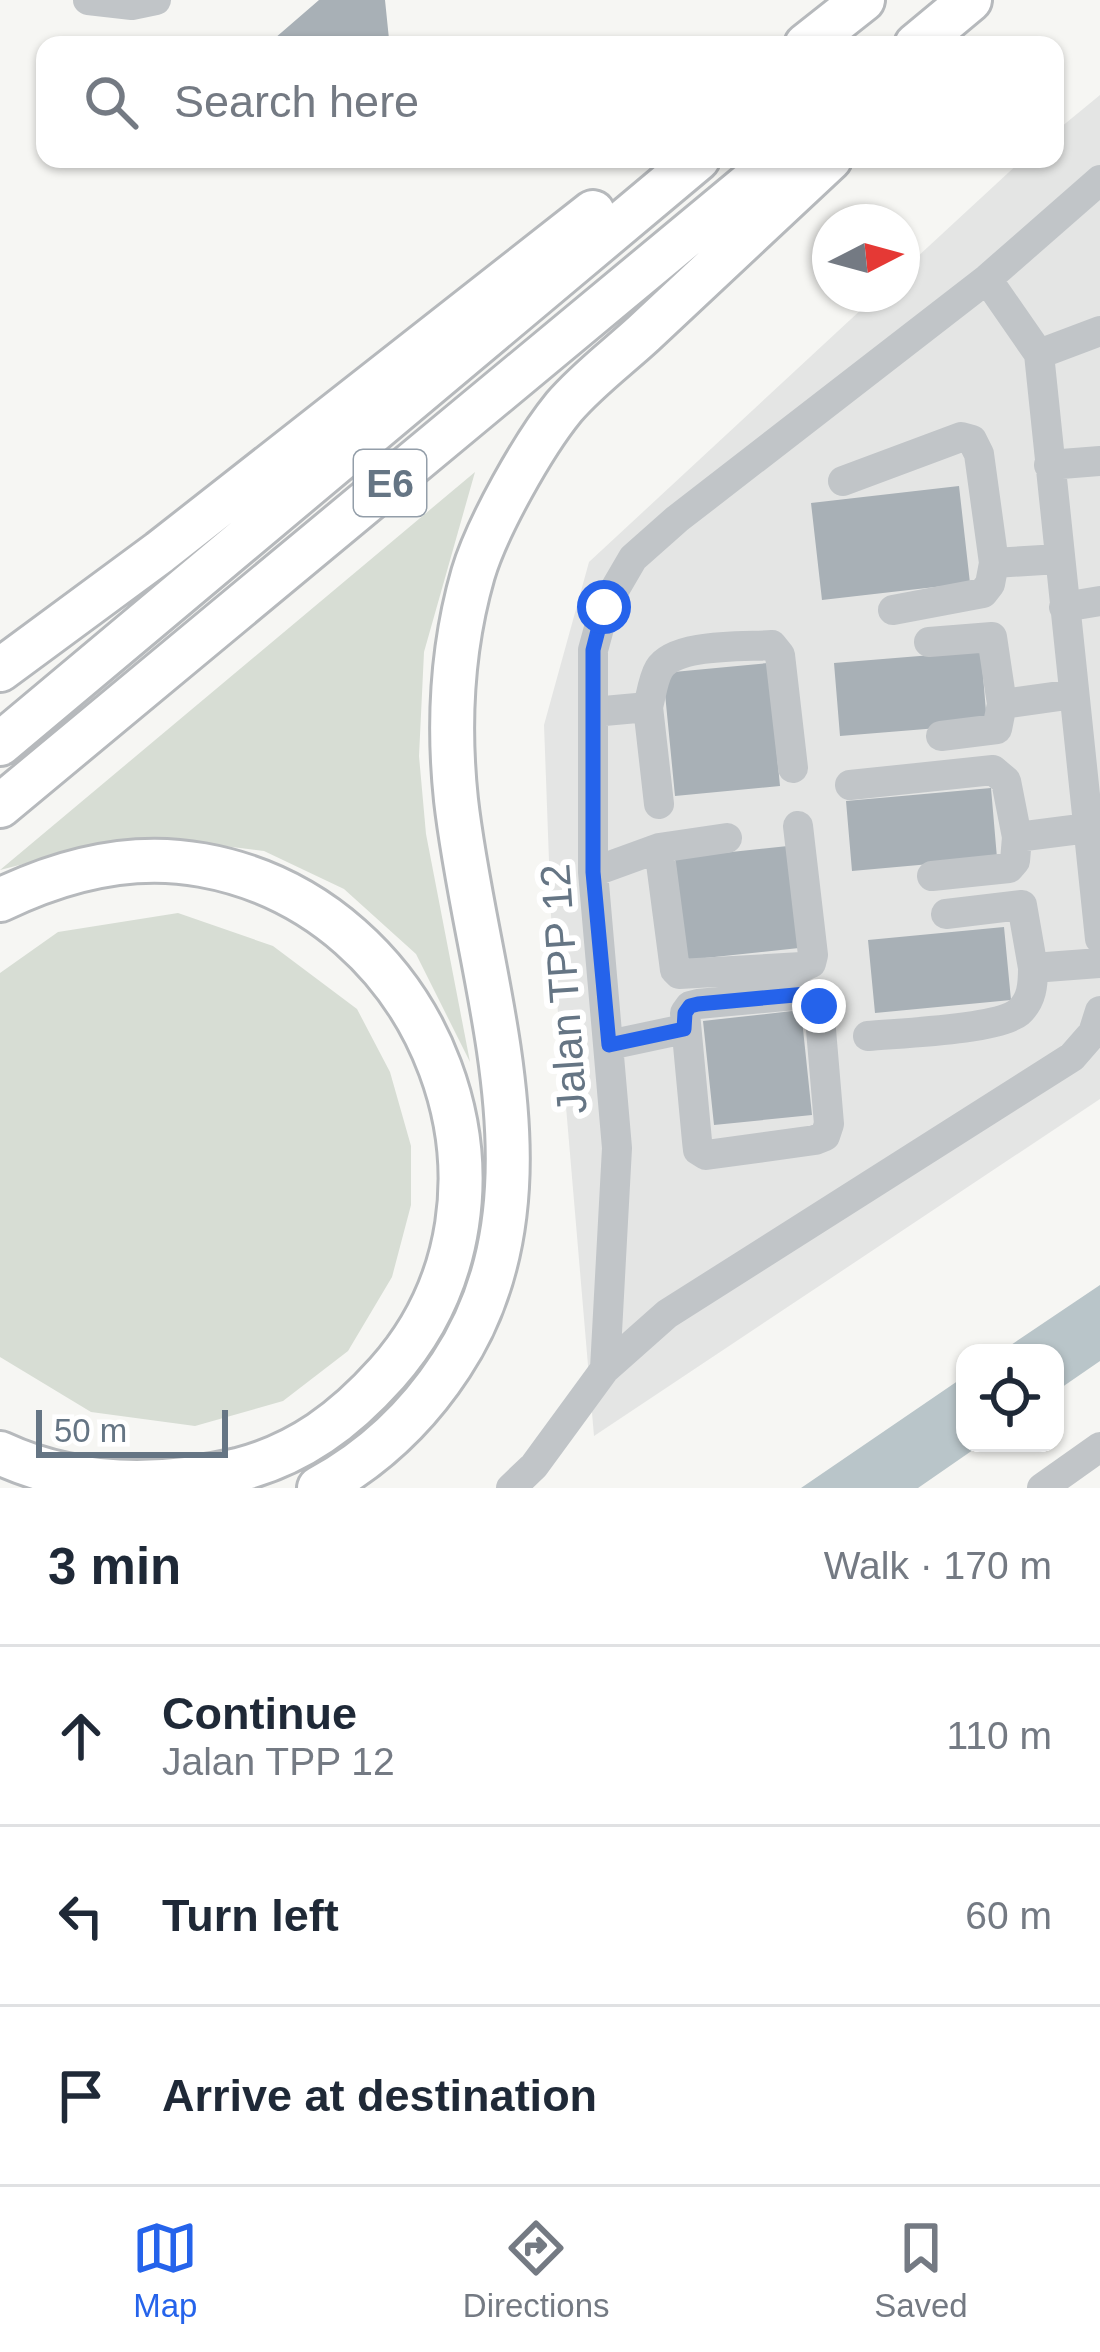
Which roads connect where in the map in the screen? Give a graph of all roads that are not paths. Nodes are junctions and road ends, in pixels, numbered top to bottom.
1 (88, 0) edge
2 (156, 0) edge
3 (863, 0) edge
4 (887, 0) edge
5 (970, 0) edge
6 (1000, 0) edge
7 (817, 36) edge
8 (844, 36) edge
9 (927, 36) edge
10 (962, 36) edge
11 (650, 168) edge
12 (687, 168) edge
13 (768, 168) edge
14 (820, 168) edge
15 (1100, 180) edge
16 (987, 279) junction
17 (1100, 331) edge
18 (1039, 354) junction
19 (1100, 461) edge
20 (1049, 465) junction
21 (843, 481) dead end
22 (1059, 559) junction
23 (994, 563) junction
24 (1100, 602) edge
25 (1064, 607) junction
26 (893, 610) dead end
27 (928, 642) dead end
28 (0, 670) edge
29 (1074, 694) junction
30 (1002, 704) junction
31 (649, 707) junction
32 (593, 712) junction
33 (1089, 735) edge
34 (941, 736) dead end
35 (0, 744) edge
36 (793, 768) dead end
37 (850, 785) dead end
38 (659, 804) dead end
39 (0, 806) edge
40 (798, 826) dead end
41 (1088, 828) junction
42 (1017, 837) junction
43 (728, 838) dead end
44 (658, 848) junction
45 (593, 872) junction
46 (932, 876) dead end
47 (1097, 877) edge
48 (0, 900) edge
49 (946, 914) dead end
50 (1100, 939) edge
51 (1100, 963) edge
52 (1033, 968) junction
53 (1100, 1012) edge
54 (684, 1029) junction
55 (868, 1036) dead end
56 (609, 1045) junction
57 (605, 1369) junction
58 (1100, 1448) edge
59 (0, 1453) edge
60 (319, 1488) edge
61 (511, 1488) edge
62 (1042, 1488) edge

1 - 2 street
3 - 7 highway
4 - 8 highway
5 - 9 highway
6 - 10 highway
11 - 28 highway
12 - 35 highway, E6
13 - 39 highway, E6
14 - 60 highway
15 - 16 street, Jalan TPP 12
16 - 18 street
16 - 32 street, Jalan TPP 12
17 - 18 street
18 - 20 street
19 - 20 street
20 - 22 street
21 - 23 street
22 - 23 street
22 - 25 street
23 - 26 street
24 - 25 street
25 - 29 street
27 - 30 street
29 - 30 street
29 - 33 street
30 - 34 street
31 - 32 street
31 - 36 street
31 - 38 street
32 - 45 street, Jalan TPP 12
33 - 41 street
37 - 42 street
40 - 44 street
41 - 42 street
41 - 47 street
42 - 46 street
43 - 44 street
44 - 45 street
45 - 56 street, Jalan TPP 12
47 - 50 street
48 - 59 highway
49 - 52 street
51 - 52 street
52 - 55 street
53 - 57 street
54 - 54 street
54 - 56 street
56 - 57 street, Jalan TPP 12
57 - 61 street
58 - 62 street

